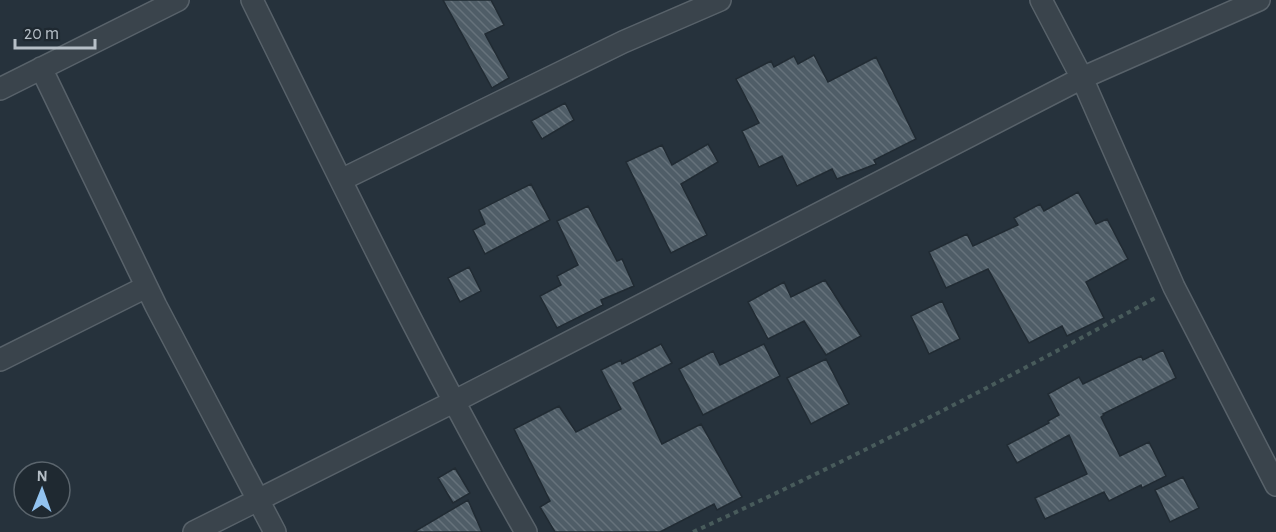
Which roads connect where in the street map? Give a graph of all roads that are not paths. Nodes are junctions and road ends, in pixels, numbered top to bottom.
1 (178, 0) edge
2 (252, 0) edge
3 (720, 0) edge
4 (1041, 0) edge
5 (1259, 0) edge
6 (41, 68) junction
7 (1082, 78) junction
8 (0, 88) edge
9 (341, 180) junction
10 (146, 287) junction
11 (0, 360) edge
12 (454, 401) junction
13 (1276, 485) edge
14 (258, 498) junction
15 (194, 532) edge
16 (275, 532) edge
17 (526, 532) edge

1 - 6 street
2 - 9 street
3 - 9 street
4 - 7 street
5 - 7 street
6 - 8 street
6 - 10 street
7 - 12 street
7 - 13 street
9 - 12 street
10 - 11 street
10 - 14 street
12 - 14 street
12 - 17 street
14 - 15 street
14 - 16 street

